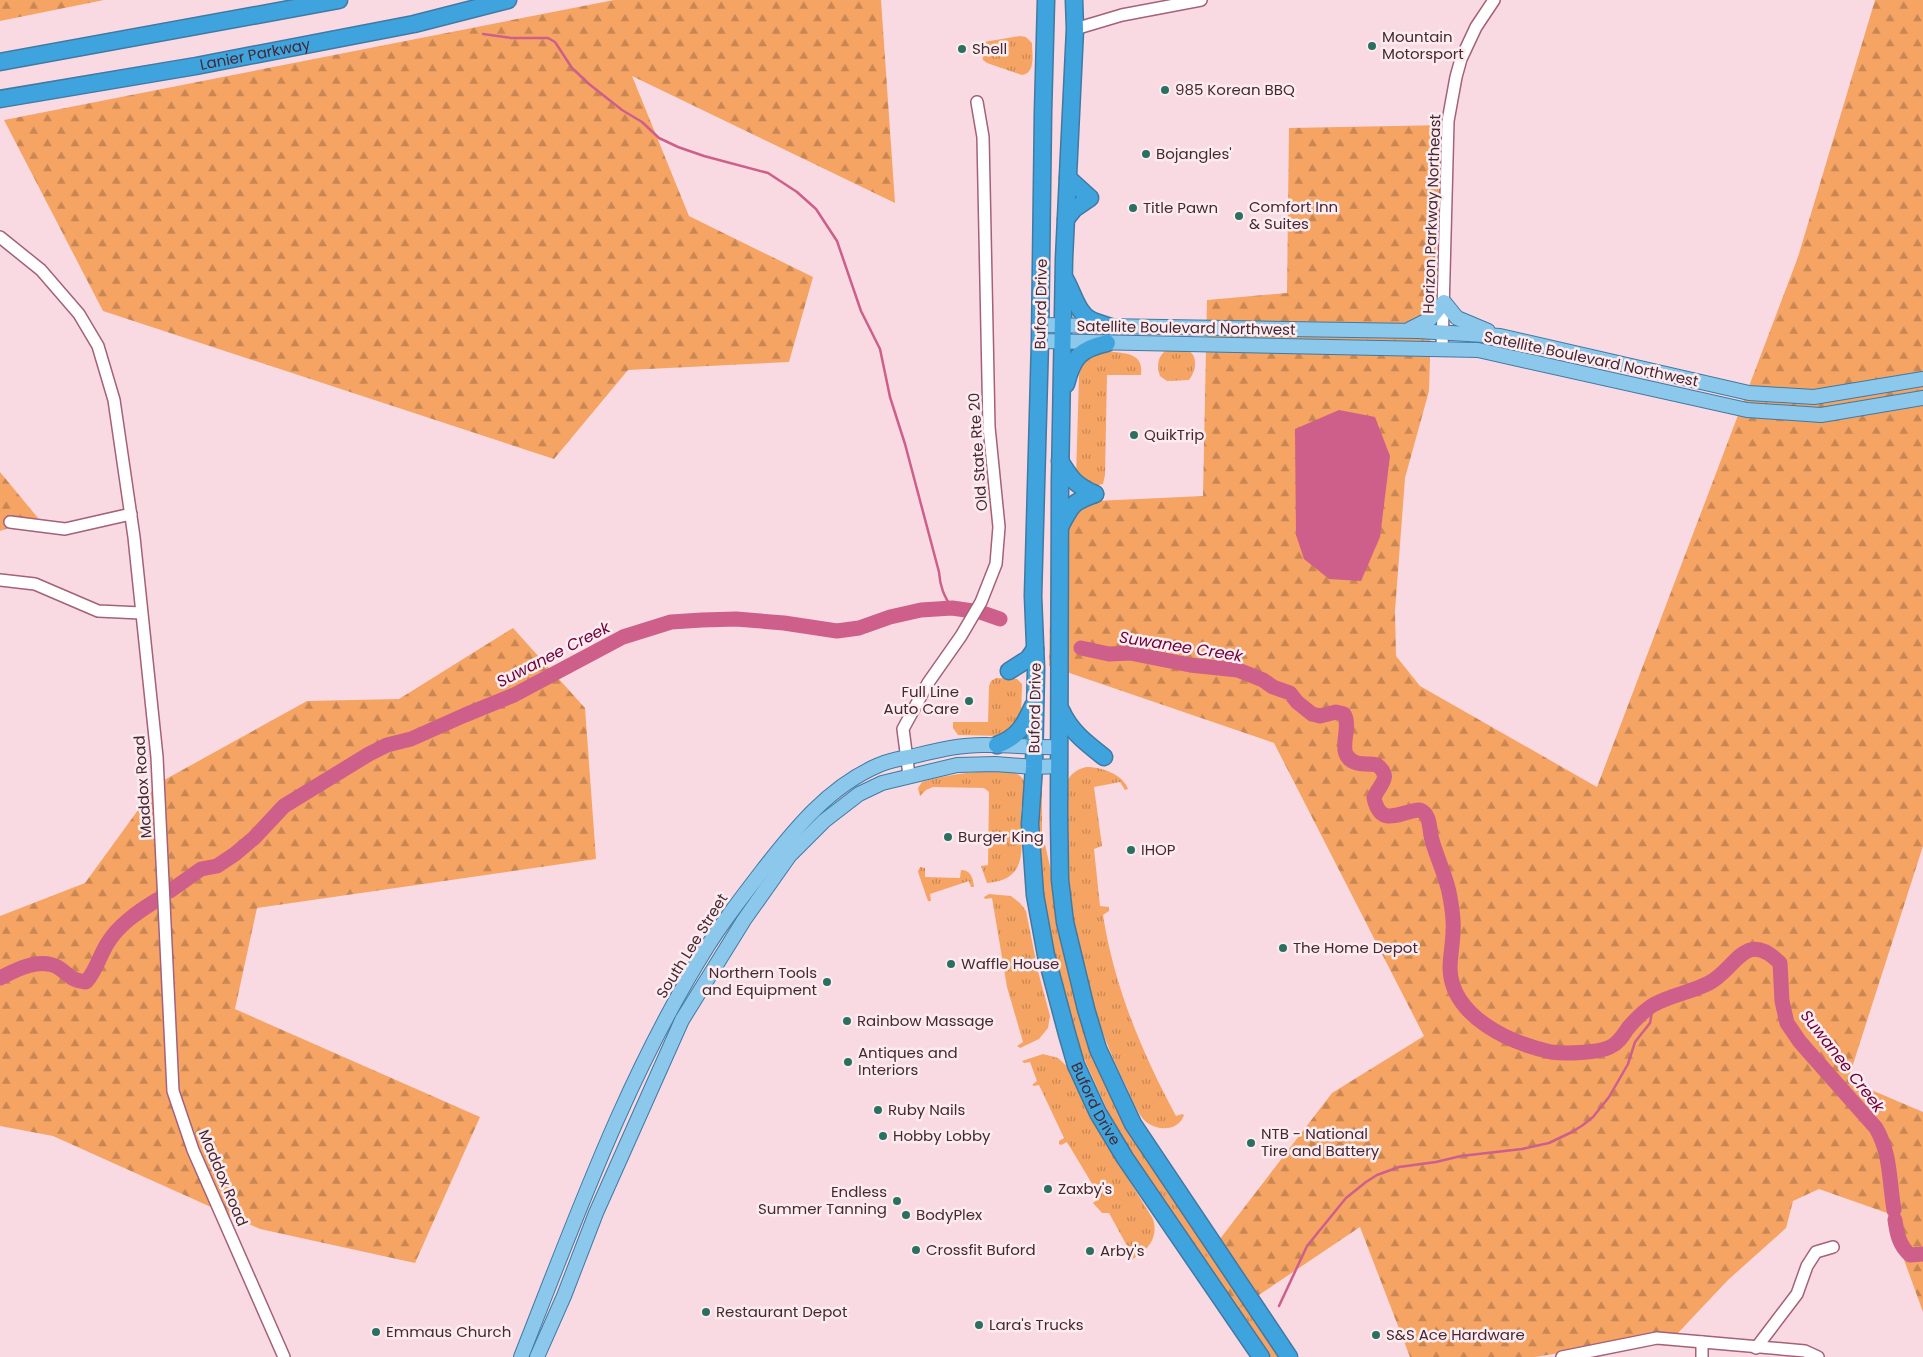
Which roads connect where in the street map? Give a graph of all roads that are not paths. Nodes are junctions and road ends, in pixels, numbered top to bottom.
1 (339, 0) edge
2 (508, 0) edge
3 (1046, 0) edge
4 (1201, 0) edge
5 (1494, 0) edge
6 (1075, 3) edge
7 (1075, 29) junction
8 (0, 62) edge
9 (0, 98) edge
10 (977, 102) dead end
11 (1068, 178) junction
12 (1066, 219) junction
13 (0, 237) edge
14 (1064, 276) junction
15 (1444, 302) junction
16 (1407, 330) junction
17 (1443, 332) junction
18 (1040, 333) junction
19 (1062, 334) junction
20 (1109, 335) junction
21 (1500, 336) junction
22 (1442, 349) junction
23 (1923, 380) edge
24 (1923, 398) edge
25 (1061, 400) junction
26 (1060, 460) junction
27 (131, 514) junction
28 (10, 522) dead end
29 (1059, 530) junction
30 (0, 580) edge
31 (141, 613) junction
32 (1035, 649) junction
33 (1036, 695) junction
34 (1059, 706) junction
35 (997, 745) junction
36 (1060, 747) junction
37 (1034, 748) junction
38 (908, 757) junction
39 (1104, 757) dead end
40 (1060, 766) junction
41 (1034, 767) junction
42 (909, 775) junction
43 (1832, 1247) dead end
44 (1702, 1342) junction
45 (1756, 1352) edge
46 (284, 1357) edge
47 (521, 1357) edge
48 (537, 1357) edge
49 (1261, 1357) edge
50 (1289, 1357) edge
51 (1562, 1357) edge
52 (1702, 1357) edge
53 (1818, 1357) edge

1 - 8 highway
2 - 9 highway, Lanier Parkway
3 - 18 highway, Buford Drive
4 - 7 street
5 - 15 street, Horizon Parkway Northeast
6 - 7 highway, Buford Drive
7 - 11 highway, Buford Drive
10 - 38 street, Old State Rte 20
11 - 12 highway, Buford Drive
11 - 12 highway
12 - 14 highway, Buford Drive
13 - 27 street, Maddox Road
14 - 19 highway, Buford Drive
14 - 20 highway
15 - 16 main road
15 - 17 street, Horizon Parkway Northeast
15 - 21 main road
16 - 17 main road, Satellite Boulevard Northwest
16 - 20 main road, Satellite Boulevard Northwest
17 - 21 main road, Satellite Boulevard Northwest
17 - 22 street, Horizon Parkway Northeast
18 - 19 main road, Satellite Boulevard Northwest
18 - 32 highway, Buford Drive
19 - 20 main road, Satellite Boulevard Northwest
19 - 25 highway, Buford Drive
20 - 22 main road, Satellite Boulevard Northwest
20 - 25 highway
21 - 23 main road, Satellite Boulevard Northwest
22 - 24 main road, Satellite Boulevard Northwest
25 - 26 highway, Buford Drive
26 - 29 highway, Buford Drive
26 - 29 highway
27 - 28 street
27 - 31 street, Maddox Road
29 - 34 highway, Buford Drive
30 - 31 street
31 - 46 street, Maddox Road
32 - 33 highway, Buford Drive
32 - 33 highway
33 - 35 highway
33 - 37 highway, Buford Drive
34 - 36 highway, Buford Drive
34 - 39 highway
35 - 37 main road, South Lee Street
35 - 38 main road, South Lee Street
36 - 37 main road, South Lee Street
36 - 40 highway, Buford Drive
37 - 41 highway, Buford Drive
38 - 42 street, Old State Rte 20
38 - 47 main road, South Lee Street
40 - 41 main road, South Lee Street
40 - 50 highway, Buford Drive
41 - 42 main road, South Lee Street
41 - 49 highway, Buford Drive
42 - 48 main road, South Lee Street
43 - 45 street
44 - 45 street
44 - 51 street
44 - 52 street
45 - 53 street

